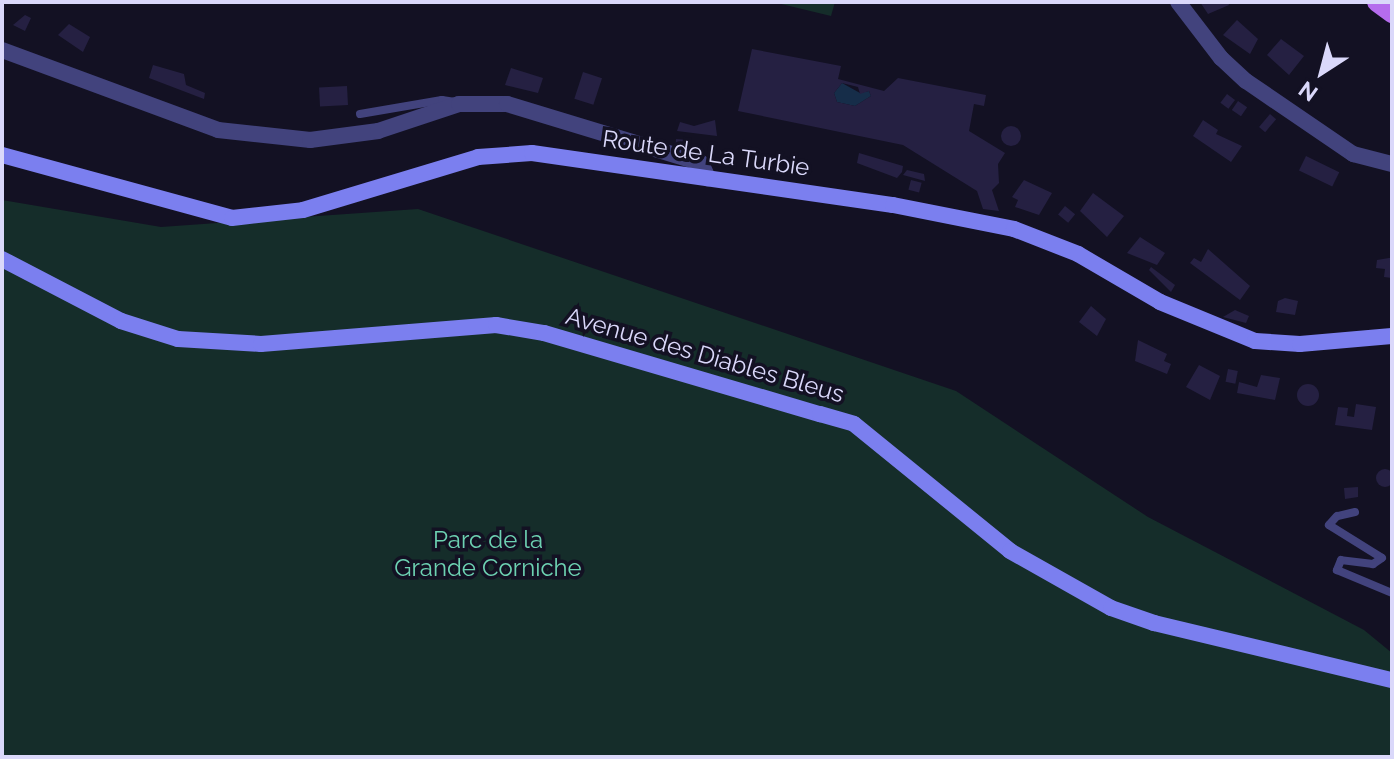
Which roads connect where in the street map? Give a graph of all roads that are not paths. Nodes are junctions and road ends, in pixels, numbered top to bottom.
1 (1178, 2) edge
2 (1377, 2) edge
3 (1392, 13) edge
4 (2, 50) edge
5 (459, 104) junction
6 (360, 114) dead end
7 (2, 155) edge
8 (1392, 164) edge
9 (708, 178) junction
10 (2, 259) edge
11 (1392, 336) edge
12 (1355, 512) dead end
13 (1392, 593) edge
14 (1392, 680) edge

1 - 8 street
2 - 3 main road
4 - 5 street
5 - 6 lane
5 - 9 street
7 - 9 main road, Route de La Turbie
9 - 11 main road, Route de La Turbie
10 - 14 main road, Avenue des Diables Bleus
12 - 13 lane

